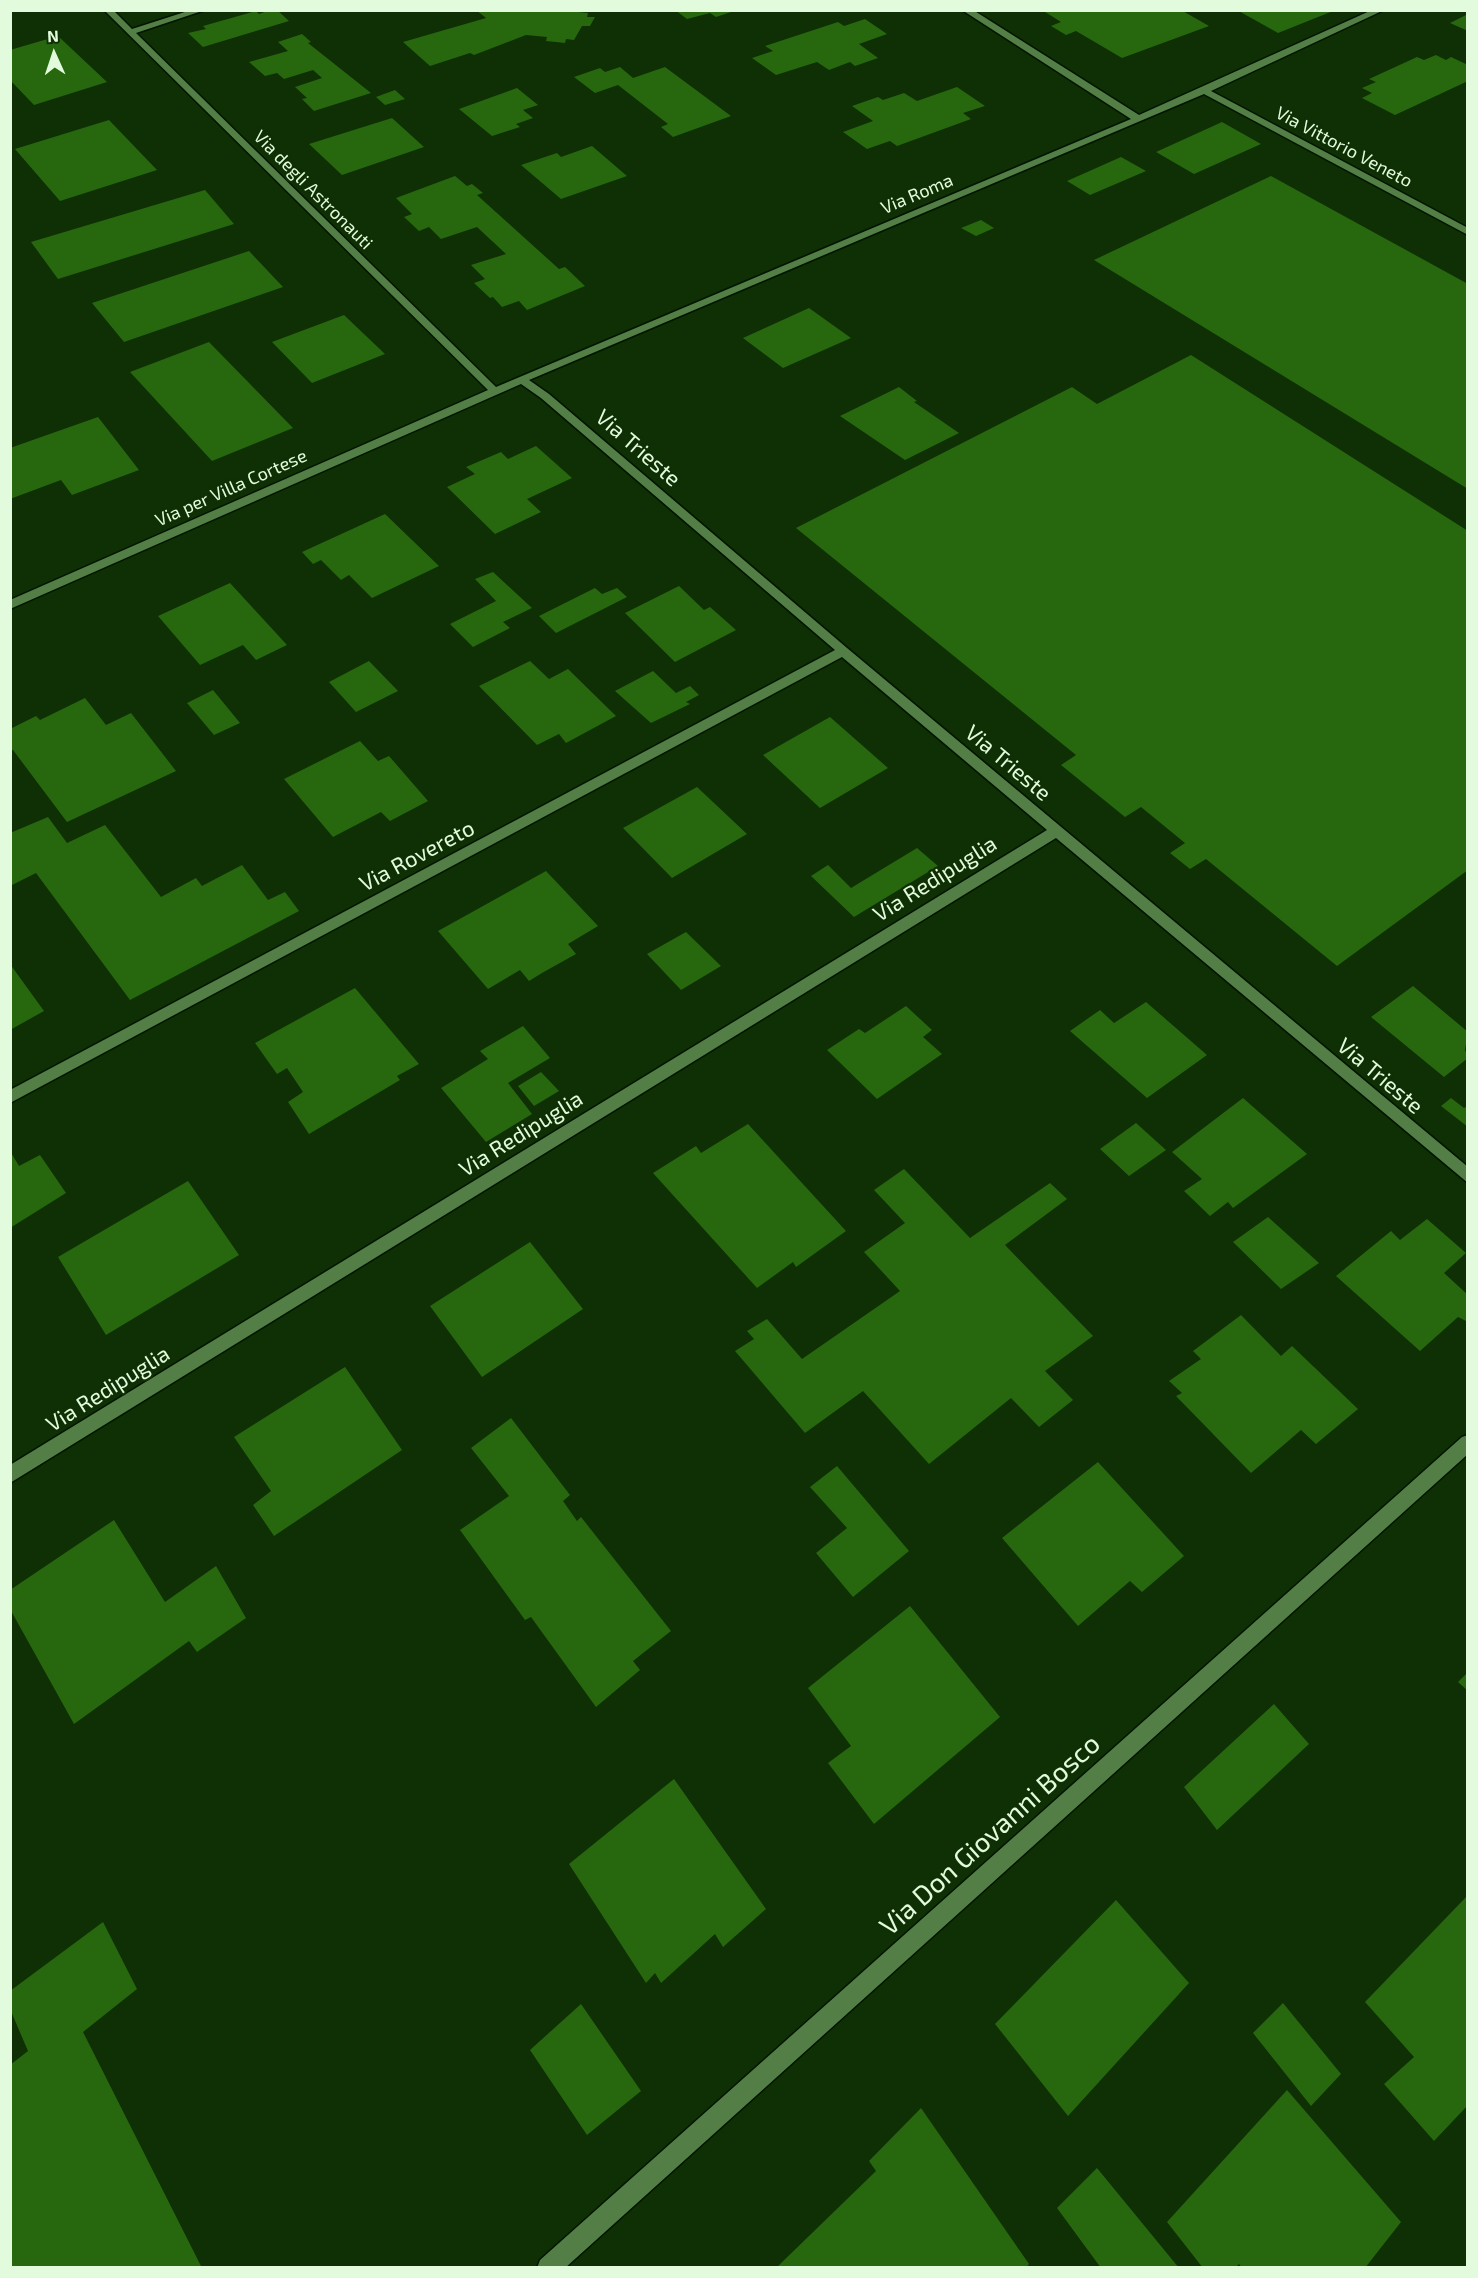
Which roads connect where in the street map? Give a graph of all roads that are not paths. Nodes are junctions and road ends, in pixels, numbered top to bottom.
1 (108, 10) edge
2 (201, 10) edge
3 (966, 10) edge
4 (1380, 10) edge
5 (129, 32) junction
6 (1204, 91) junction
7 (1138, 119) junction
8 (1467, 232) edge
9 (522, 380) junction
10 (495, 391) junction
11 (465, 405) joint
12 (10, 605) edge
13 (843, 651) junction
14 (1056, 831) junction
15 (10, 1097) edge
16 (1467, 1177) edge
17 (1467, 1443) edge
18 (10, 1475) edge
19 (548, 2268) edge

1 - 5 street, Via degli Astronauti
2 - 5 street
3 - 7 street
4 - 6 street, Via Roma
5 - 10 street, Via degli Astronauti
6 - 7 street, Via Roma
6 - 8 street, Via Vittorio Veneto
7 - 9 street, Via Roma
9 - 10 street, Via Roma
9 - 13 street, Via Trieste
10 - 11 street, Via Roma
11 - 12 street, Via per Villa Cortese
13 - 14 street, Via Trieste
13 - 15 street, Via Rovereto
14 - 16 street, Via Trieste
14 - 18 street, Via Redipuglia
17 - 19 street, Via Don Giovanni Bosco

